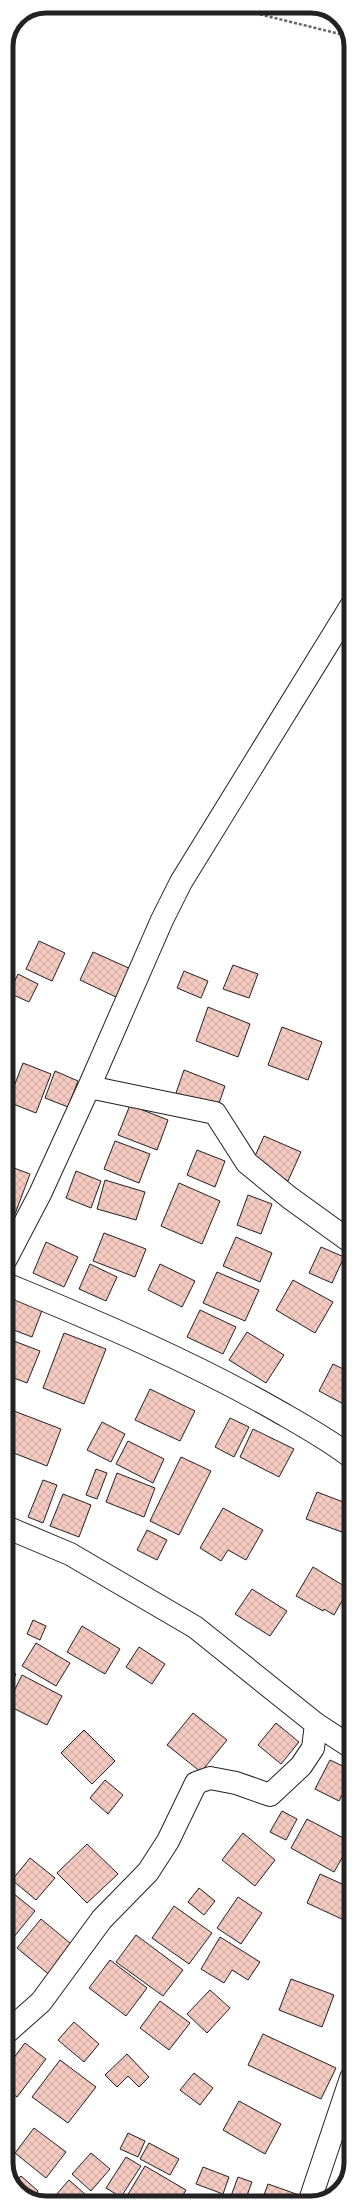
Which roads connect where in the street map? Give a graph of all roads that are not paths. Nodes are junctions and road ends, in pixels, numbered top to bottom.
1 (344, 617) edge
2 (89, 1087) junction
3 (344, 1237) edge
4 (13, 1246) edge
5 (13, 1287) edge
6 (344, 1452) edge
7 (13, 1530) edge
8 (316, 1724) junction
9 (344, 1742) edge
10 (13, 2026) edge
11 (344, 2099) edge
12 (311, 2196) edge

1 - 2 street
2 - 3 street
2 - 4 street
5 - 6 street
7 - 8 street
8 - 9 street
8 - 10 street
11 - 12 street

